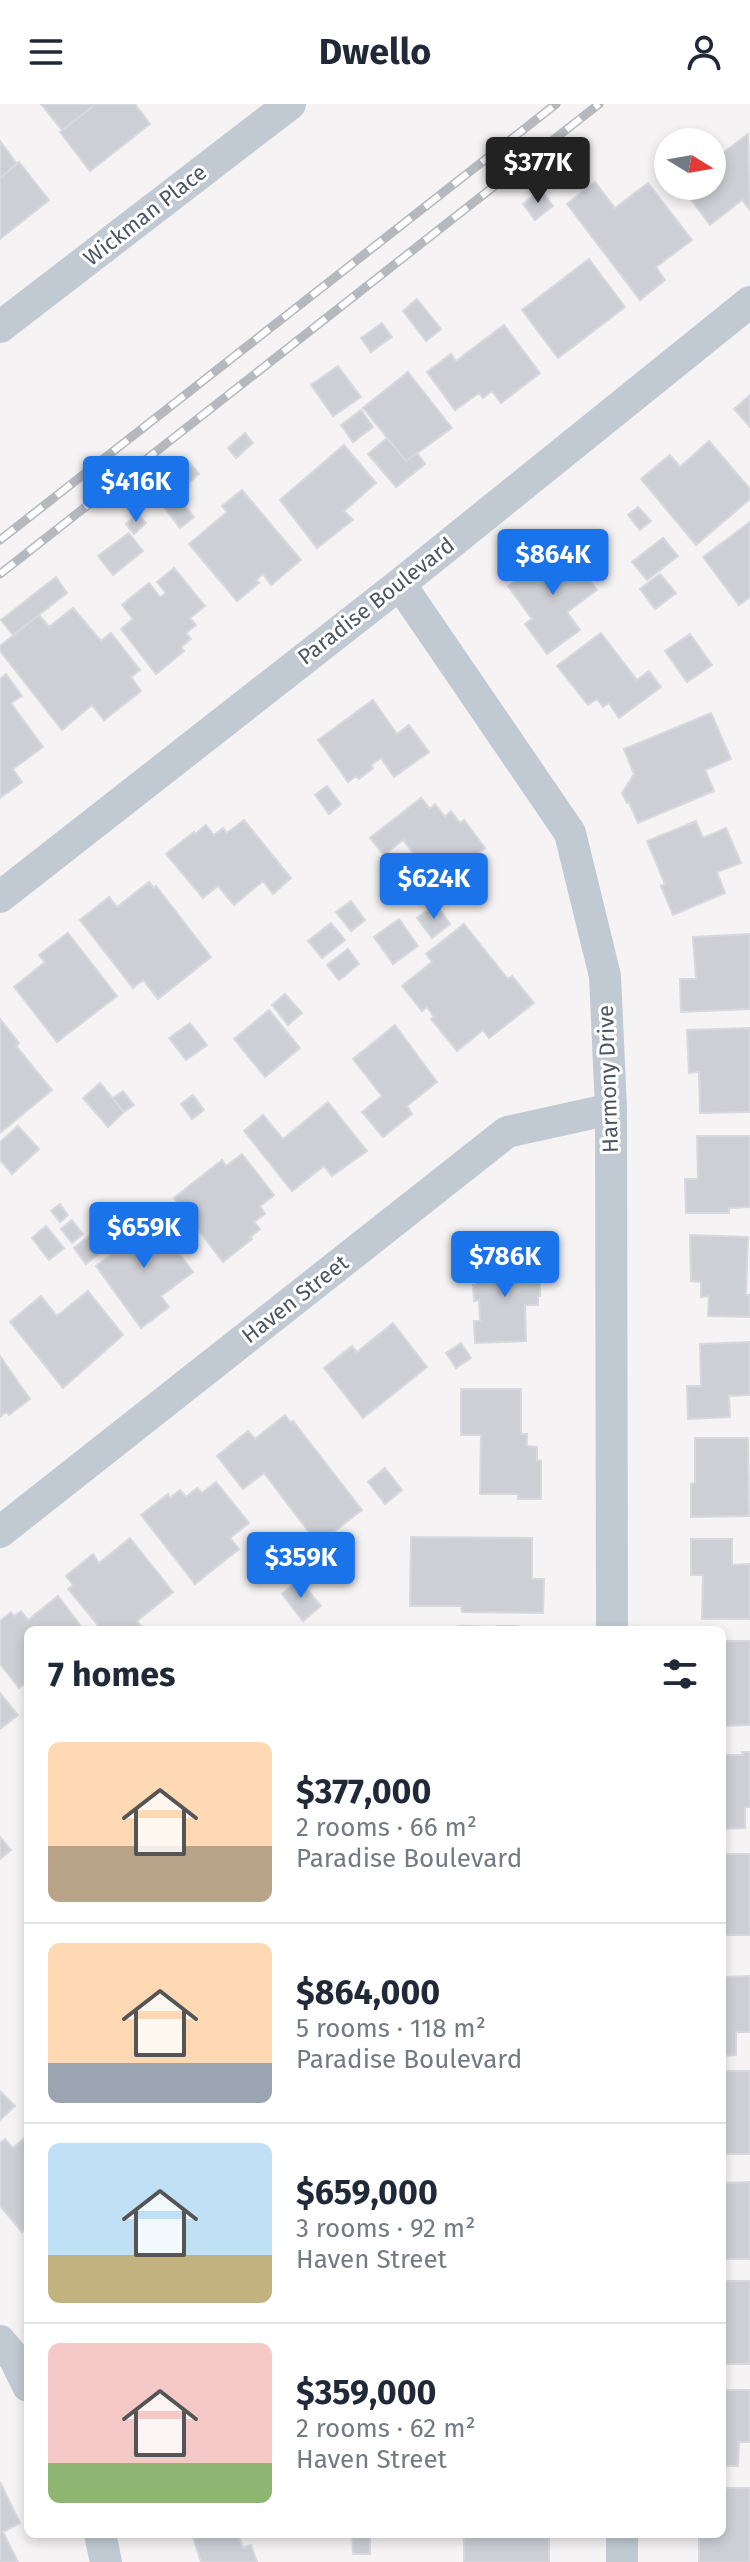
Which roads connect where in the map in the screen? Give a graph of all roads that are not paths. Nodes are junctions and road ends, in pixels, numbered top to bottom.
1 (290, 104) edge
2 (750, 302) edge
3 (0, 327) edge
4 (400, 584) junction
5 (0, 897) edge
6 (611, 1109) junction
7 (0, 1532) edge
8 (612, 1626) edge
9 (0, 2341) edge
10 (24, 2378) edge
11 (101, 2538) edge
12 (622, 2538) edge
13 (106, 2562) edge
14 (622, 2562) edge

1 - 3 street, Wickman Place
2 - 4 street, Paradise Boulevard
4 - 5 street, Paradise Boulevard
4 - 6 street, Harmony Drive
6 - 7 street, Haven Street
6 - 8 street, Harmony Drive
9 - 10 street
11 - 13 street
12 - 14 street

